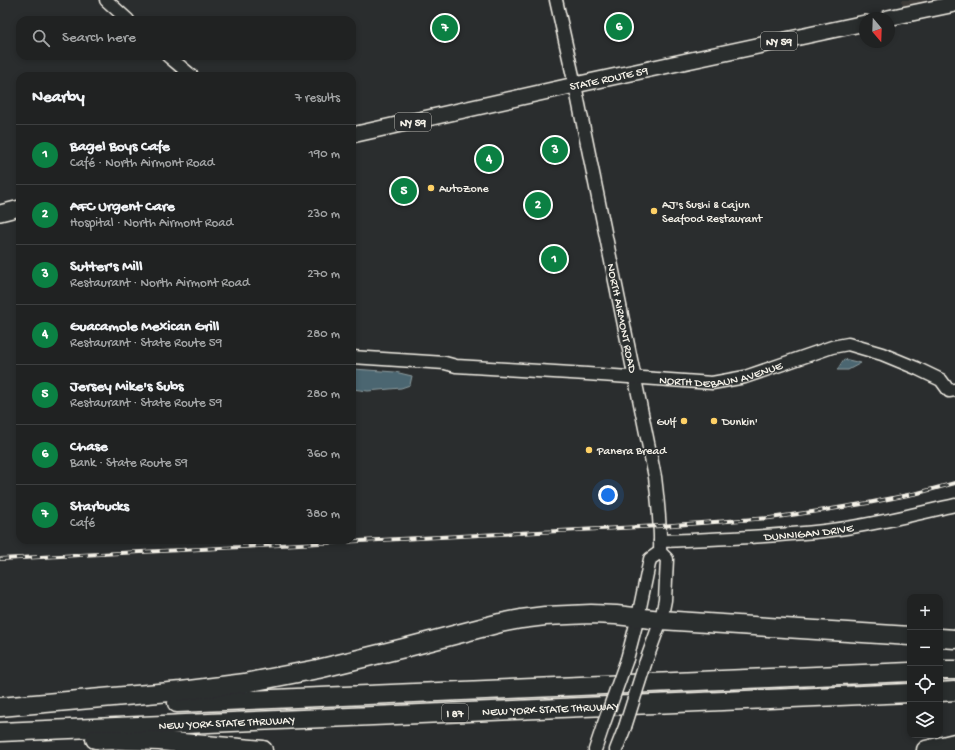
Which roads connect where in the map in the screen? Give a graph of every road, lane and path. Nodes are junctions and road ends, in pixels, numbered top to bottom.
1 (106, 0) edge
2 (556, 0) edge
3 (955, 4) edge
4 (124, 16) edge
5 (895, 17) edge
6 (859, 24) edge
7 (173, 60) edge
8 (187, 72) edge
9 (575, 85) junction
10 (356, 134) edge
11 (16, 209) edge
12 (0, 213) edge
13 (356, 356) edge
14 (634, 377) junction
15 (955, 390) edge
16 (955, 505) edge
17 (660, 546) junction
18 (638, 618) junction
19 (661, 620) junction
20 (907, 636) edge
21 (943, 638) edge
22 (955, 639) edge
23 (943, 670) edge
24 (955, 670) edge
25 (907, 672) edge
26 (955, 691) edge
27 (943, 692) edge
28 (907, 693) edge
29 (0, 709) edge
30 (0, 732) edge
31 (0, 737) edge
32 (955, 743) edge
33 (263, 750) edge
34 (595, 750) edge
35 (616, 750) edge
36 (926, 750) edge

1 - 4 street
2 - 9 street, NORTH AIRMONT ROAD
3 - 5 main road
6 - 9 main road, STATE ROUTE 59 / NY 59
7 - 8 street
9 - 10 main road, STATE ROUTE 59 / NY 59
9 - 14 street, NORTH AIRMONT ROAD
11 - 12 main road
13 - 14 street, NORTH DEBAUN AVENUE
14 - 15 street, NORTH DEBAUN AVENUE
14 - 17 street, NORTH AIRMONT ROAD
16 - 17 street, DUNNIGAN DRIVE
17 - 18 street
17 - 19 street, NORTH AIRMONT ROAD
18 - 19 highway
18 - 29 highway
18 - 34 street, bridge
19 - 20 highway
19 - 35 street, NORTH AIRMONT ROAD, bridge
21 - 22 highway
23 - 24 highway
25 - 29 highway, NEW YORK STATE THRUWAY / I 87
26 - 27 highway
28 - 30 highway, NEW YORK STATE THRUWAY / I 87
31 - 33 highway
32 - 36 highway

